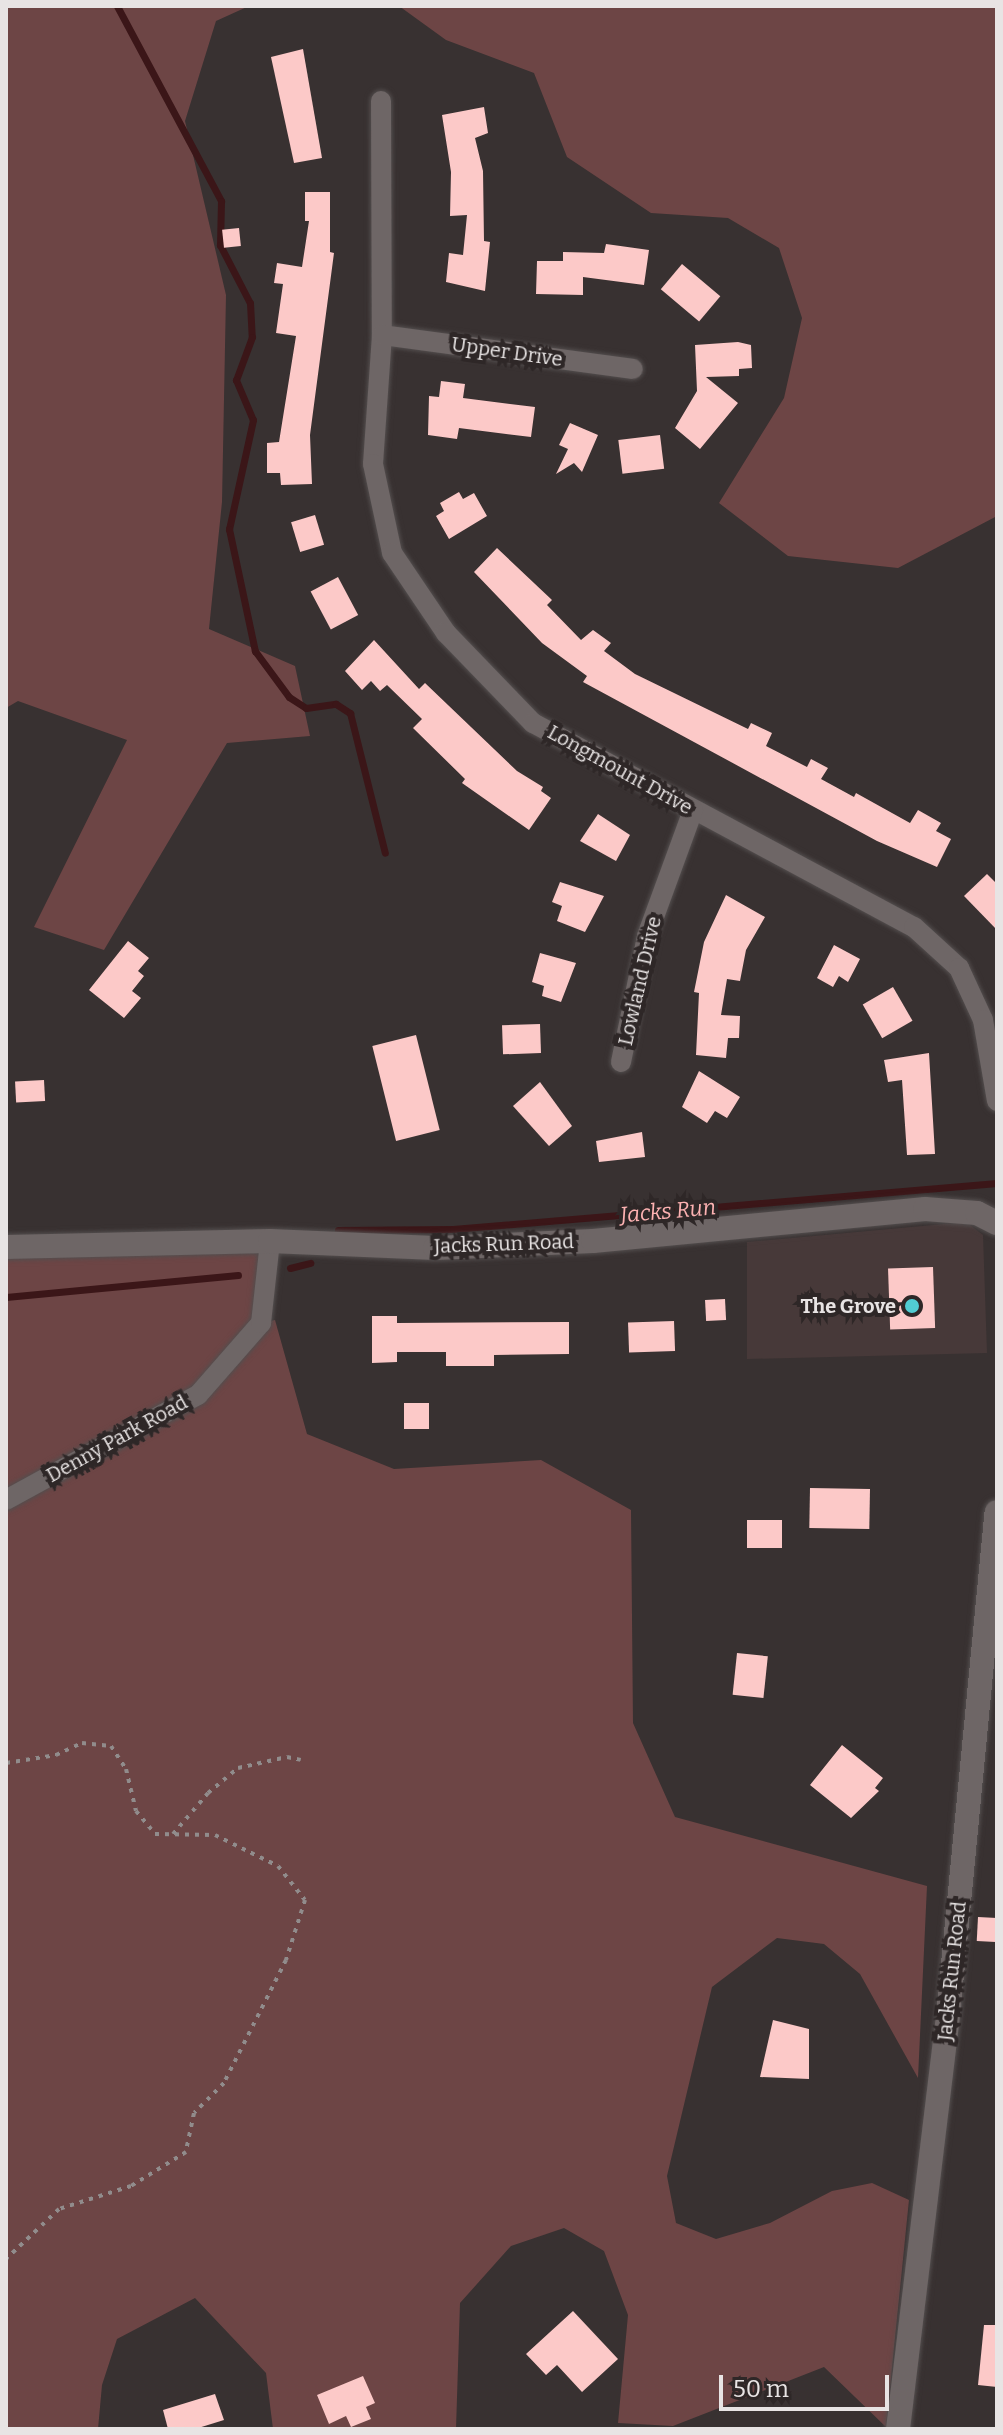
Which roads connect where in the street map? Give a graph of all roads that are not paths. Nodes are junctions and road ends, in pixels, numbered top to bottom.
1 (381, 101) dead end
2 (382, 335) junction
3 (633, 369) dead end
4 (693, 810) junction
5 (621, 1062) dead end
6 (997, 1101) edge
7 (997, 1223) edge
8 (270, 1241) junction
9 (6, 1247) edge
10 (6, 1500) edge
11 (997, 1512) edge
12 (898, 2429) edge

1 - 2 street, Longmount Drive
2 - 3 street, Upper Drive
2 - 4 street, Longmount Drive
4 - 5 street, Lowland Drive
4 - 6 street, Longmount Drive
7 - 8 street, Jacks Run Road
8 - 9 street, Jacks Run Road
8 - 10 street, Denny Park Road
11 - 12 street, Jacks Run Road

